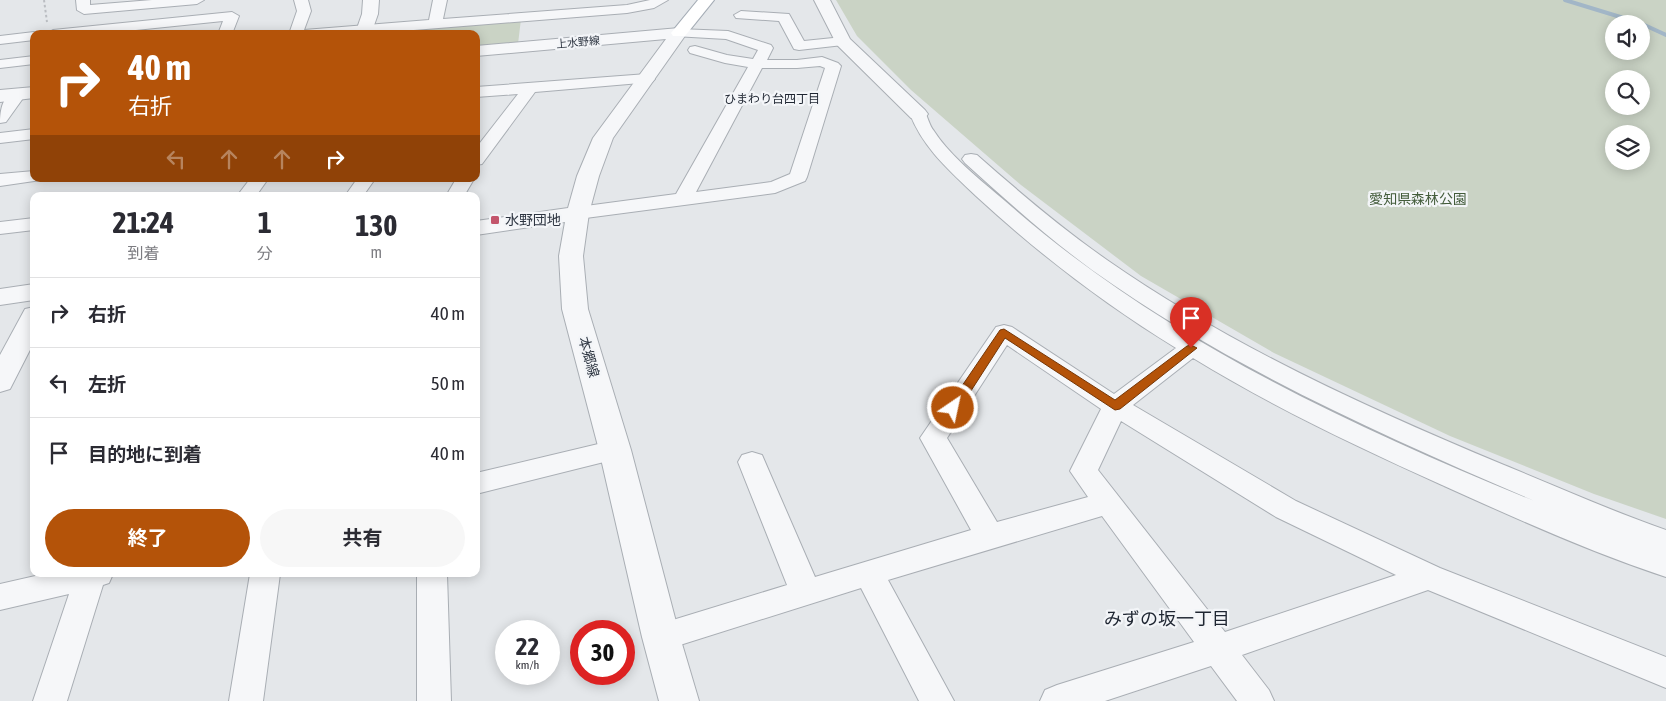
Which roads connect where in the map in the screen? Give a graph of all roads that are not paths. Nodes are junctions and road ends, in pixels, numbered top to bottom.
1 (82, 0) edge
2 (197, 0) edge
3 (302, 0) edge
4 (371, 0) edge
5 (443, 0) edge
6 (661, 0) edge
7 (706, 0) edge
8 (751, 0) edge
9 (822, 0) edge
10 (741, 15) junction
11 (435, 24) junction
12 (50, 30) edge
13 (227, 30) edge
14 (297, 30) edge
15 (365, 30) edge
16 (382, 30) edge
17 (679, 33) junction
18 (728, 35) junction
19 (30, 36) edge
20 (0, 40) edge
21 (843, 41) junction
22 (695, 50) dead end
23 (480, 51) edge
24 (30, 60) edge
25 (0, 64) edge
26 (757, 64) junction
27 (647, 79) junction
28 (530, 88) junction
29 (480, 92) edge
30 (17, 94) edge
31 (918, 114) junction
32 (0, 118) edge
33 (30, 134) edge
34 (0, 138) edge
35 (480, 155) edge
36 (30, 176) edge
37 (0, 180) edge
38 (258, 182) edge
39 (249, 192) edge
40 (682, 200) junction
41 (578, 213) junction
42 (30, 224) edge
43 (480, 227) edge
44 (0, 228) edge
45 (30, 293) edge
46 (0, 297) edge
47 (30, 324) edge
48 (1191, 348) junction
49 (0, 382) edge
50 (1115, 406) junction
51 (615, 450) junction
52 (752, 462) dead end
53 (480, 483) edge
54 (1108, 503) junction
55 (990, 536) junction
56 (1666, 542) edge
57 (1666, 565) edge
58 (869, 574) junction
59 (82, 577) edge
60 (93, 577) edge
61 (265, 577) edge
62 (432, 577) edge
63 (1429, 577) junction
64 (806, 593) junction
65 (0, 597) edge
66 (660, 637) junction
67 (1218, 649) junction
68 (1666, 672) edge
69 (50, 701) edge
70 (246, 701) edge
71 (434, 701) edge
72 (679, 701) edge
73 (937, 701) edge
74 (1057, 701) edge
75 (1257, 701) edge

1 - 2 street
3 - 14 street
4 - 15 street
5 - 11 street
6 - 11 street
7 - 17 main road
8 - 10 street
9 - 21 street
10 - 18 street
10 - 21 street
11 - 16 street
12 - 13 street
17 - 18 street
17 - 23 street, 上水野線
17 - 27 street, 本郷線
18 - 26 street
19 - 20 street
21 - 31 street
22 - 26 street
24 - 25 street
26 - 40 street
26 - 40 street
27 - 28 street
27 - 41 street, 本郷線
28 - 29 street
28 - 35 street
30 - 32 street
31 - 48 street
31 - 56 street
33 - 34 street
36 - 37 street
38 - 39 street
40 - 41 street
41 - 43 street
41 - 51 street, 本郷線
42 - 44 street
45 - 46 street
47 - 49 street
48 - 50 street
48 - 57 street
50 - 54 street
50 - 55 street
50 - 63 street
51 - 53 street
51 - 66 street, 本郷線
52 - 64 street
54 - 55 street
54 - 67 street
55 - 58 street
58 - 64 street
58 - 73 street
59 - 65 street
60 - 69 street
61 - 70 street
62 - 71 street
63 - 67 street
63 - 68 street
64 - 66 street
66 - 72 street, 本郷線
67 - 74 street
67 - 75 street

